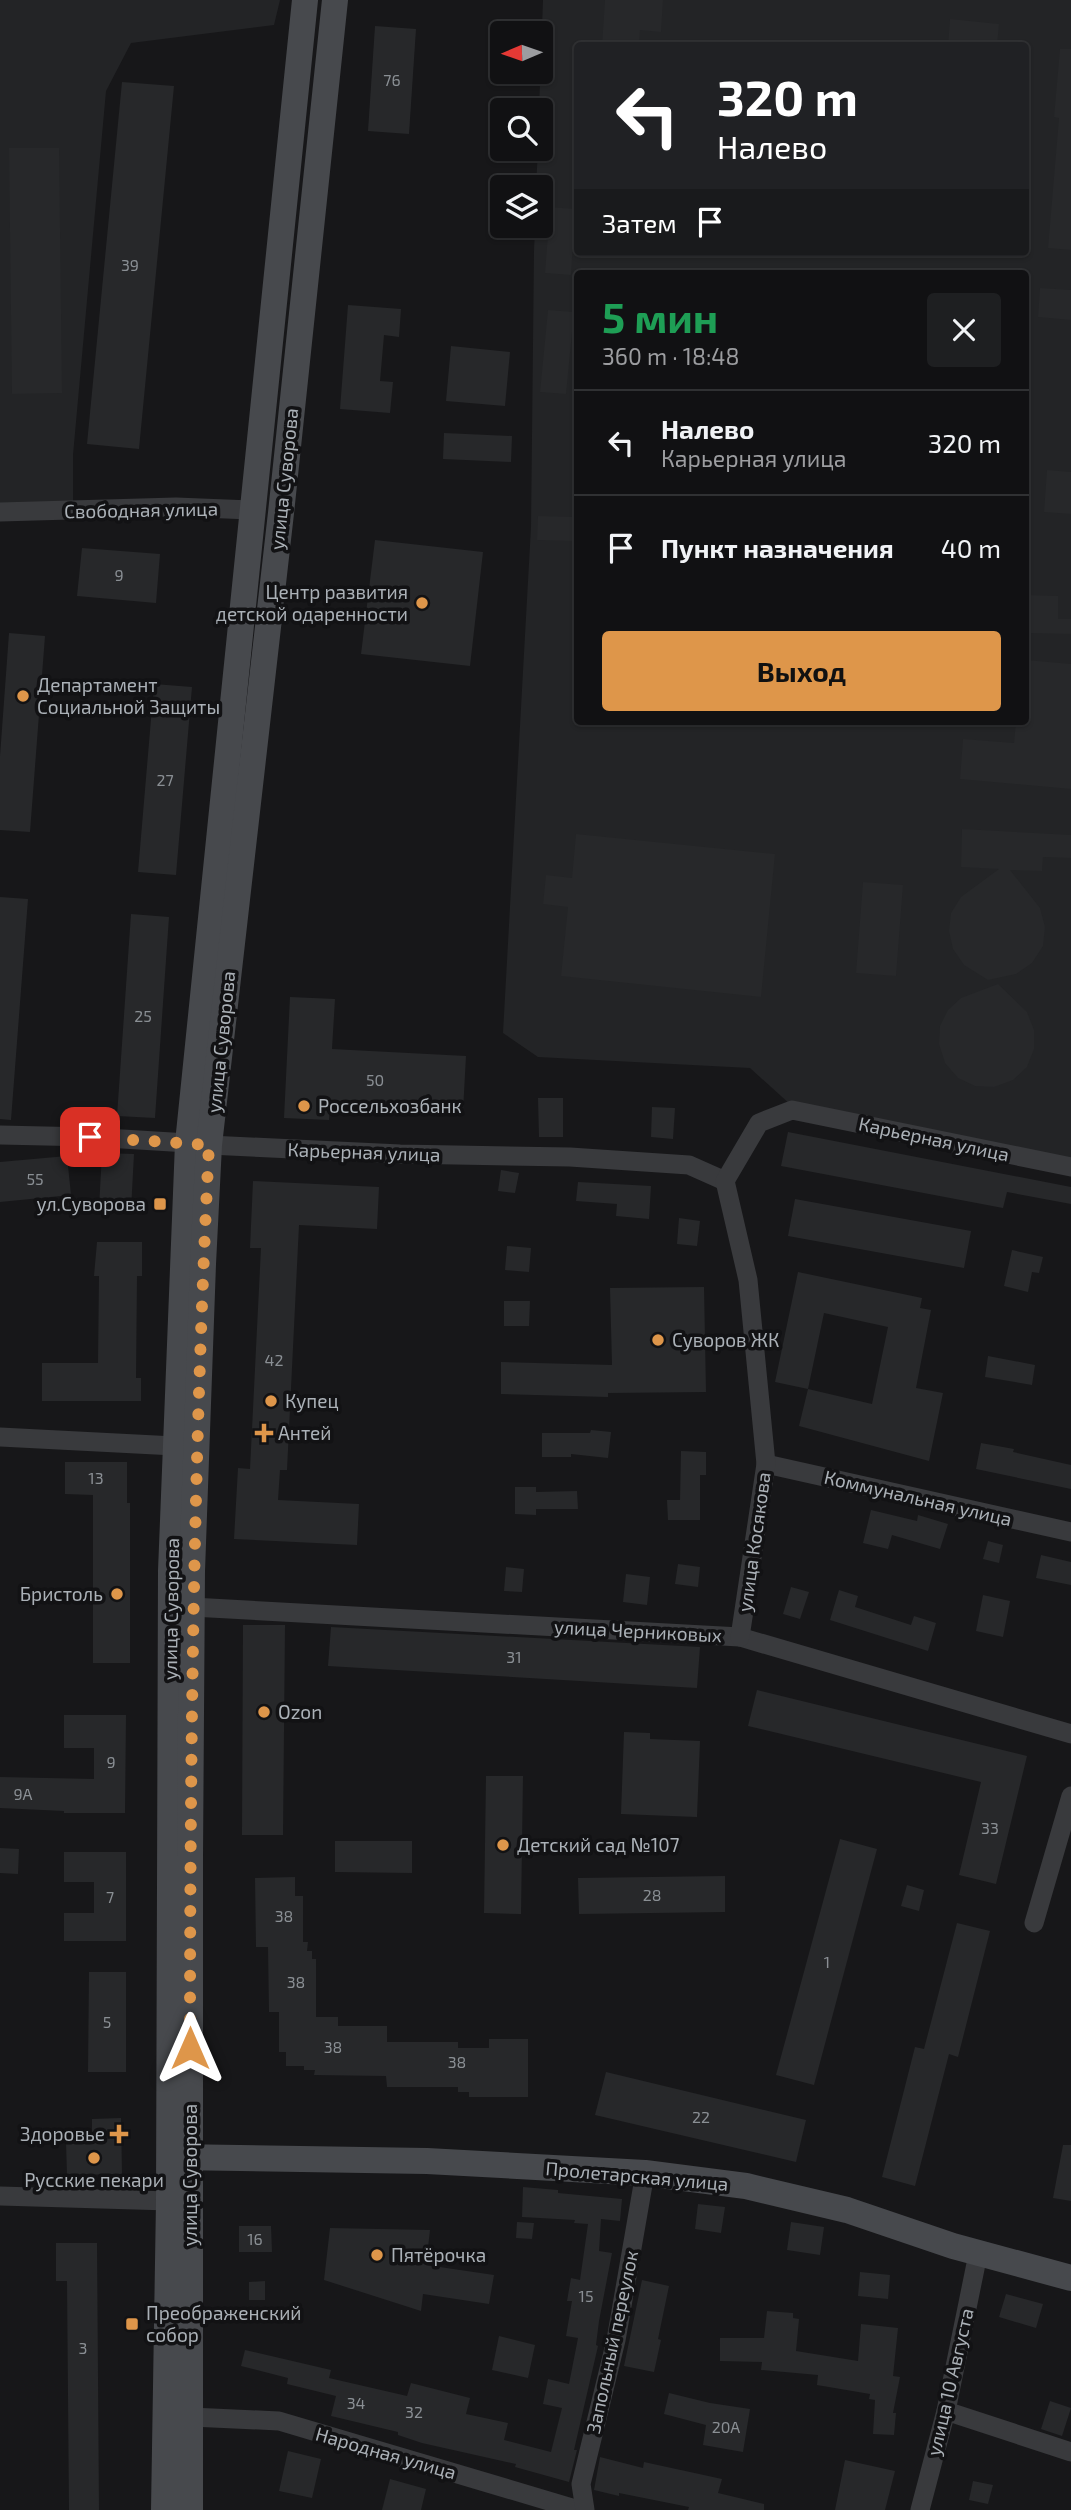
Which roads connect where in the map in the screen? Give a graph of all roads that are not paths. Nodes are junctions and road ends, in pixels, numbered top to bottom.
1 (305, 0) edge
2 (335, 0) edge
3 (251, 510) junction
4 (0, 512) edge
5 (281, 513) junction
6 (0, 1135) edge
7 (199, 1144) junction
8 (1071, 1167) edge
9 (725, 1181) junction
10 (0, 1437) edge
11 (175, 1446) junction
12 (766, 1464) junction
13 (1071, 1532) edge
14 (192, 1607) junction
15 (740, 1637) junction
16 (1071, 1734) edge
17 (1071, 1796) edge
18 (1034, 1923) dead end
19 (179, 2157) junction
20 (645, 2173) junction
21 (0, 2196) edge
22 (169, 2201) junction
23 (978, 2254) junction
24 (1071, 2278) edge
25 (946, 2412) junction
26 (191, 2417) junction
27 (1071, 2452) edge
28 (164, 2510) edge
29 (190, 2510) edge
30 (579, 2510) edge
31 (585, 2510) edge
32 (920, 2510) edge

1 - 3 main road, улица Суворова
2 - 5 main road, улица Суворова
3 - 4 street, Свободная улица
3 - 5 main road, Свободная улица
3 - 7 main road, улица Суворова
5 - 7 main road, улица Суворова
6 - 7 street, Карьерная улица
7 - 9 street, Карьерная улица
7 - 11 main road, улица Суворова
7 - 14 main road, улица Суворова
8 - 9 street, Карьерная улица
9 - 12 street, улица Косякова
10 - 11 street
11 - 19 main road, улица Суворова
12 - 13 street, Коммунальная улица
12 - 15 street, улица Косякова
14 - 15 street, улица Черниковых
14 - 19 main road, улица Суворова
15 - 16 street, улица Черниковых
17 - 18 street
19 - 20 main road, Пролетарская улица
19 - 22 main road, улица Суворова
19 - 26 main road, улица Суворова
20 - 23 main road, Пролетарская улица
20 - 31 street, Запольный переулок
21 - 22 street
22 - 28 main road, улица Суворова
23 - 24 main road, Пролетарская улица
23 - 25 street, улица 10 Августа
25 - 27 street
25 - 32 street, улица 10 Августа
26 - 29 main road, улица Суворова
26 - 30 street, Народная улица

